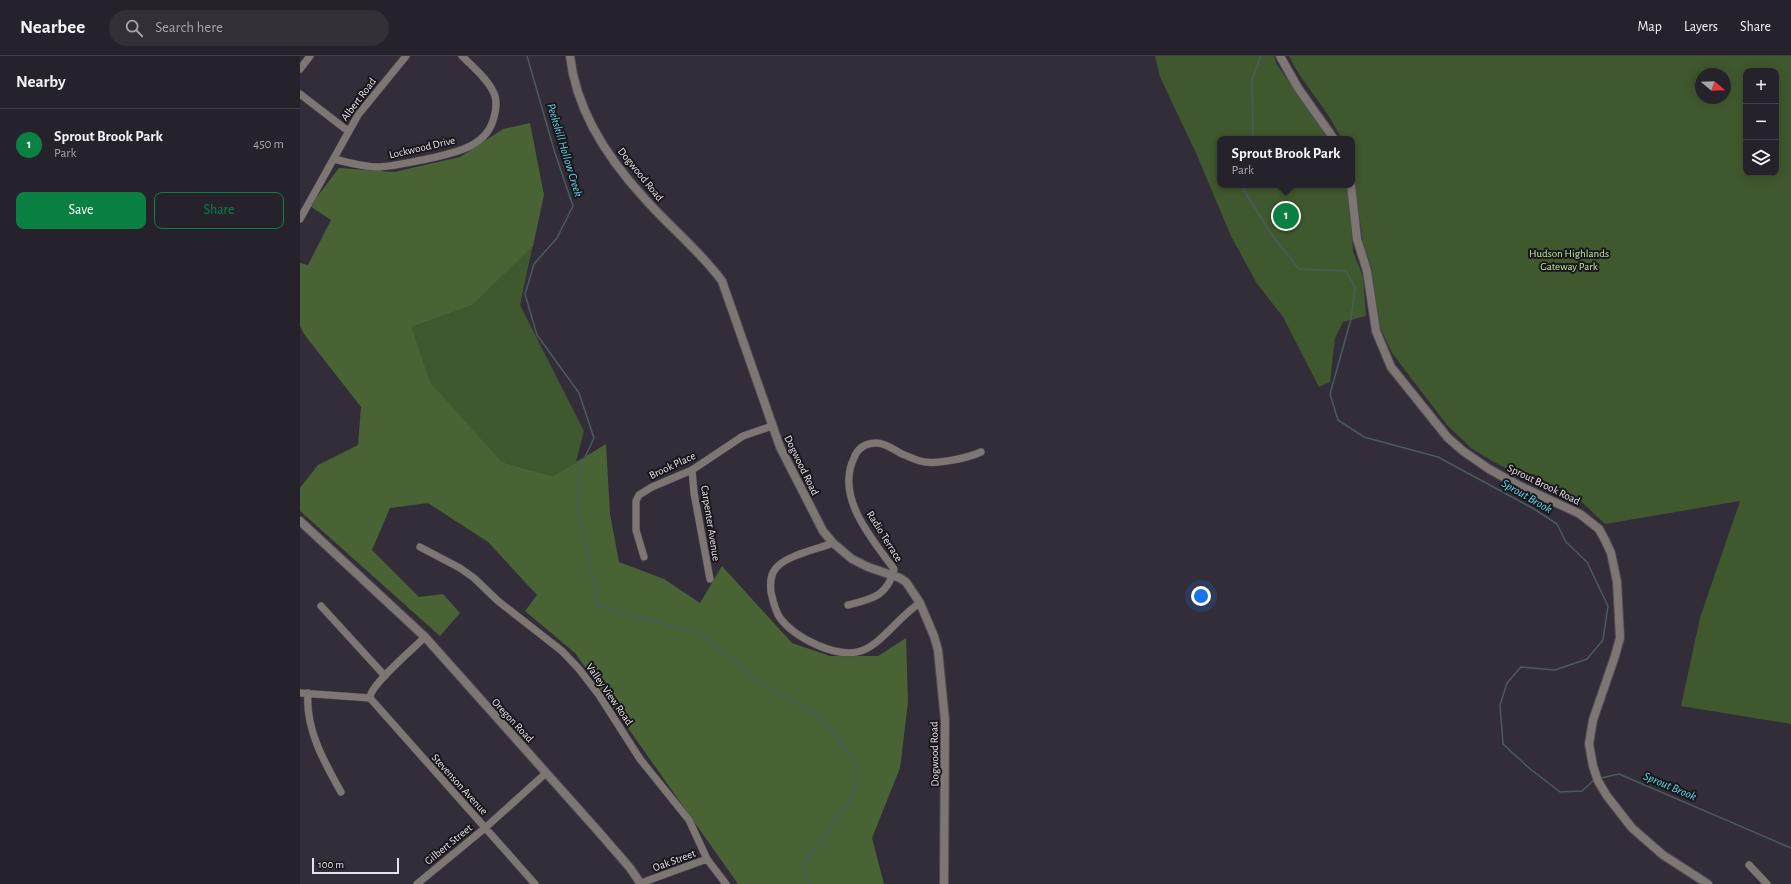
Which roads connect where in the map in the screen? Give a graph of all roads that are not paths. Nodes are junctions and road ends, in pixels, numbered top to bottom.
1 (310, 56) edge
2 (406, 56) edge
3 (462, 56) edge
4 (570, 56) edge
5 (1280, 56) edge
6 (300, 68) edge
7 (300, 94) edge
8 (348, 131) junction
9 (1332, 136) edge
10 (334, 159) junction
11 (1351, 188) edge
12 (300, 218) edge
13 (772, 426) junction
14 (981, 452) dead end
15 (692, 470) junction
16 (300, 521) edge
17 (833, 543) junction
18 (420, 547) dead end
19 (644, 557) dead end
20 (892, 575) junction
21 (710, 579) dead end
22 (920, 603) junction
23 (848, 605) dead end
24 (321, 606) dead end
25 (425, 637) junction
26 (385, 676) junction
27 (304, 693) edge
28 (370, 698) junction
29 (546, 772) junction
30 (341, 792) dead end
31 (485, 828) junction
32 (707, 859) junction
33 (1748, 865) dead end
34 (417, 884) edge
35 (535, 884) edge
36 (641, 884) edge
37 (726, 884) edge
38 (944, 884) edge
39 (1708, 884) edge
40 (1766, 884) edge

1 - 6 street
2 - 8 street, Albert Road
3 - 10 street, Lockwood Drive
4 - 13 street, Dogwood Road
5 - 9 street
7 - 8 street
8 - 10 street, Albert Road
10 - 12 street
11 - 39 street, Sprout Brook Road
13 - 15 street, Brook Place
13 - 17 street, Dogwood Road
14 - 20 street, Radio Terrace
15 - 19 street, Brook Place
15 - 21 street, Carpenter Avenue
16 - 25 street, Oregon Road
17 - 20 street, Dogwood Road
17 - 22 street
18 - 32 street, Valley View Road
20 - 22 street, Dogwood Road
20 - 23 street
22 - 38 street, Dogwood Road
24 - 26 street
25 - 26 street
25 - 29 street, Oregon Road
26 - 28 street
27 - 28 street
27 - 30 street
28 - 31 street, Stevenson Avenue
29 - 31 street, Gilbert Street
29 - 36 street, Oregon Road
31 - 34 street, Gilbert Street
31 - 35 street, Stevenson Avenue
32 - 36 street, Oak Street
32 - 37 street, Oak Street
33 - 40 street

